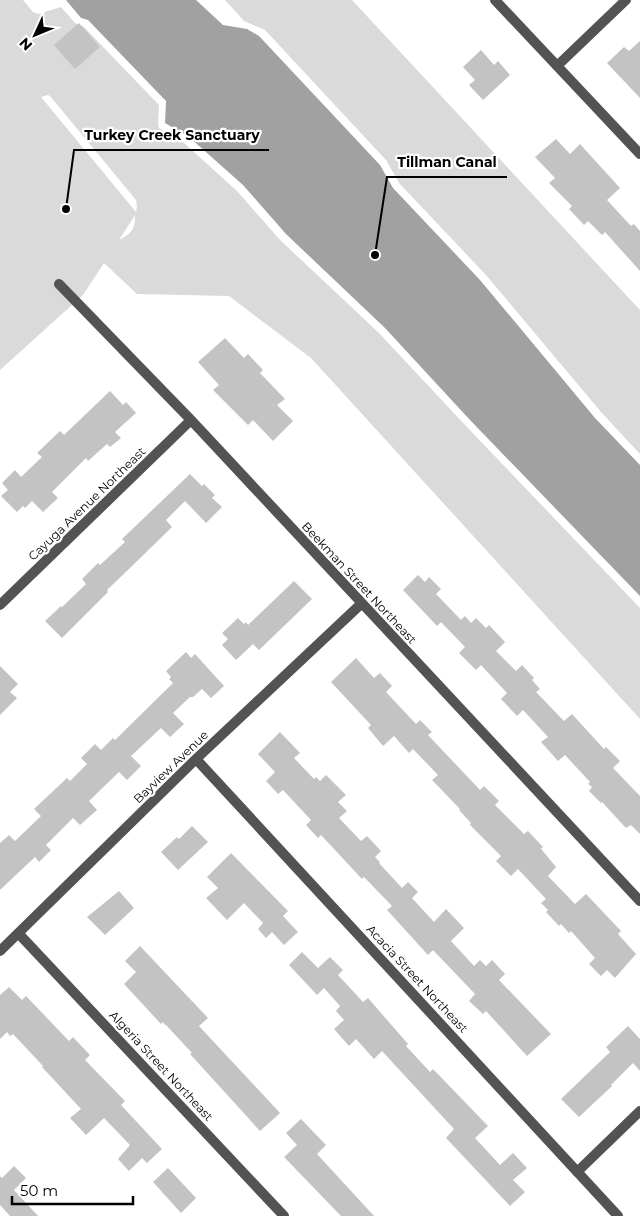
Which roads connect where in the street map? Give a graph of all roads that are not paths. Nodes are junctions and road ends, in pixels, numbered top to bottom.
1 (495, 0) edge
2 (626, 0) edge
3 (557, 66) junction
4 (640, 154) edge
5 (59, 284) dead end
6 (191, 420) junction
7 (361, 604) junction
8 (0, 605) edge
9 (196, 759) junction
10 (640, 902) edge
11 (19, 934) junction
12 (0, 951) edge
13 (640, 1111) edge
14 (578, 1172) junction
15 (284, 1216) edge
16 (618, 1216) edge

1 - 3 street
2 - 3 street
3 - 4 street
5 - 6 street, Beekman Street Northeast
6 - 7 street, Beekman Street Northeast
6 - 8 street, Cayuga Avenue Northeast
7 - 9 street, Bayview Avenue
7 - 10 street, Beekman Street Northeast
9 - 11 street, Bayview Avenue
9 - 14 street, Acacia Street Northeast
11 - 12 street, Bayview Avenue
11 - 15 street, Algeria Street Northeast
13 - 14 street
14 - 16 street, Acacia Street Northeast

